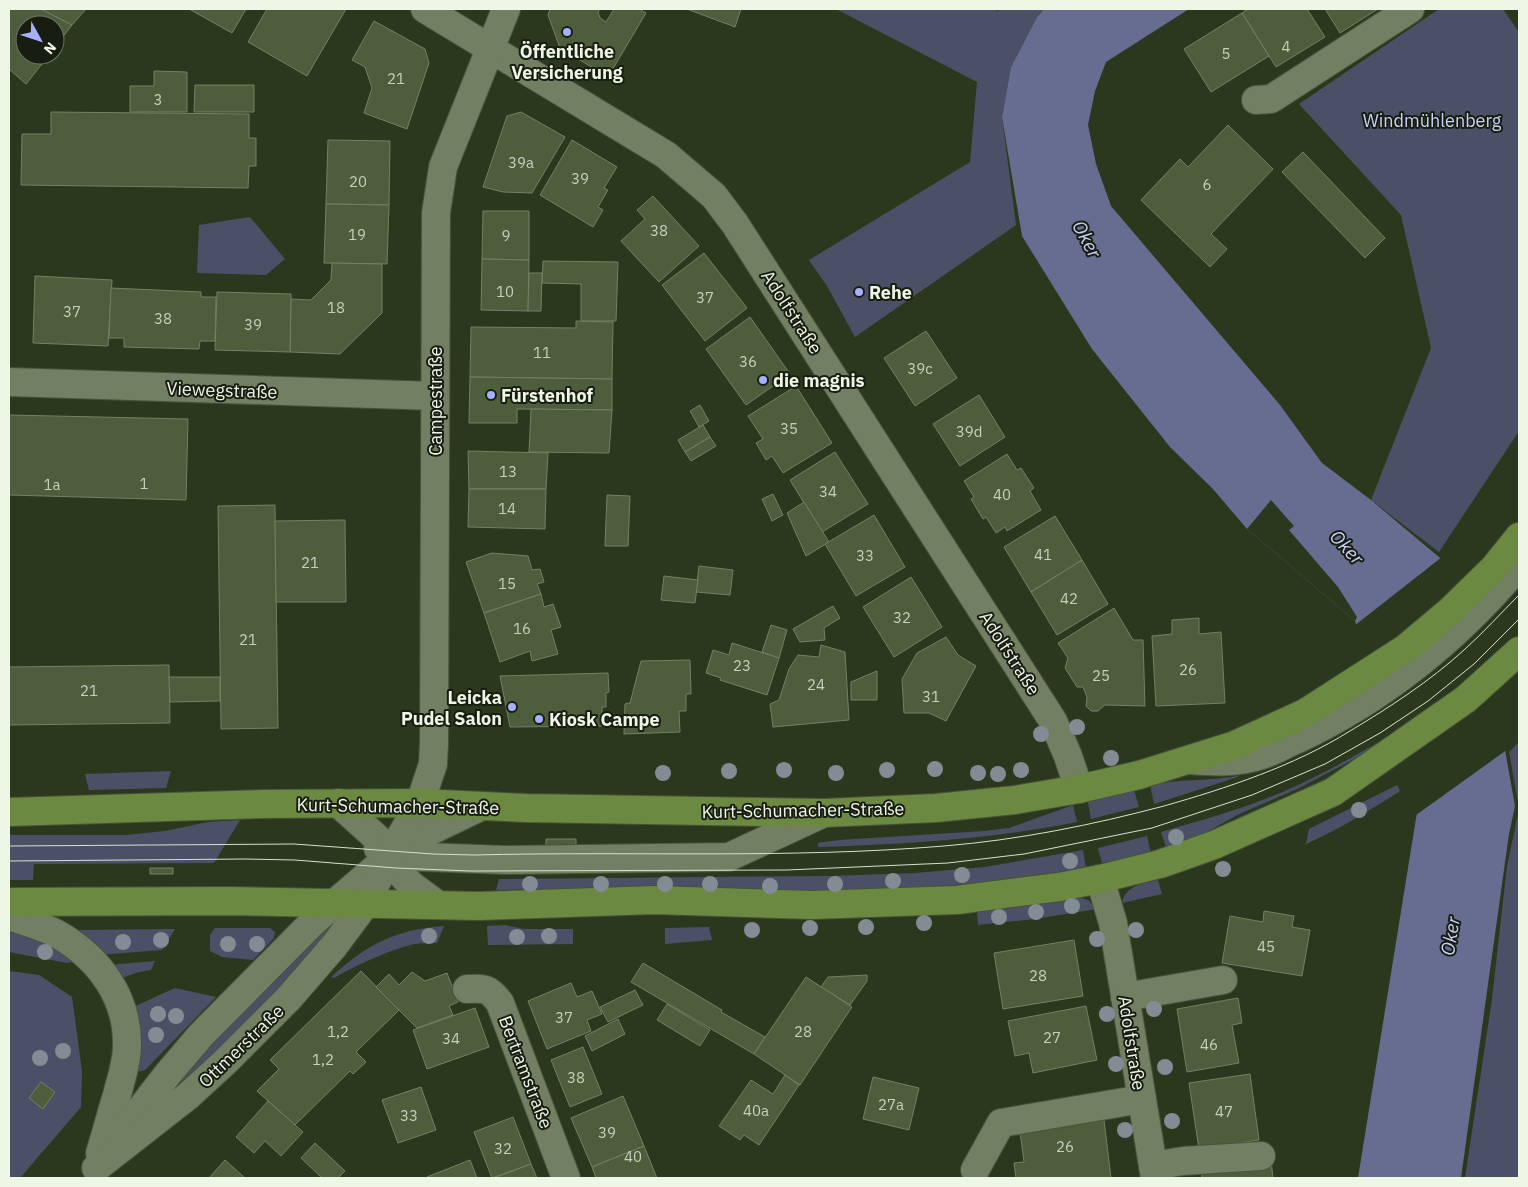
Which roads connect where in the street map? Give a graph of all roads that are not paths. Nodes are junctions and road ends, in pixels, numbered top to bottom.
1 (425, 9) edge
2 (506, 9) edge
3 (1410, 9) edge
4 (491, 48) junction
5 (1256, 100) dead end
6 (9, 382) edge
7 (435, 396) junction
8 (1519, 538) edge
9 (1519, 565) edge
10 (1482, 592) junction
11 (1517, 653) edge
12 (1079, 789) junction
13 (420, 803) junction
14 (328, 804) junction
15 (480, 806) junction
16 (9, 812) edge
17 (824, 813) junction
18 (392, 854) junction
19 (1100, 879) junction
20 (9, 902) edge
21 (335, 903) junction
22 (366, 903) junction
23 (438, 905) junction
24 (9, 916) edge
25 (1223, 980) dead end
26 (467, 989) dead end
27 (1125, 996) junction
28 (1142, 1099) junction
29 (1261, 1156) dead end
30 (975, 1170) dead end
31 (1154, 1172) edge
32 (91, 1173) edge
33 (566, 1178) edge

1 - 4 street, Adolfstraße
2 - 4 street, Campestraße
3 - 5 street
4 - 7 street, Campestraße
4 - 12 street, Adolfstraße
6 - 7 street, Viewegstraße
7 - 13 street, Campestraße
8 - 10 main road, Kurt-Schumacher-Straße
9 - 10 street
10 - 12 main road, Kurt-Schumacher-Straße
11 - 19 main road
12 - 17 main road, Kurt-Schumacher-Straße
13 - 14 main road, Kurt-Schumacher-Straße
13 - 15 main road, Kurt-Schumacher-Straße
13 - 18 street, Campestraße
14 - 16 main road, Kurt-Schumacher-Straße
14 - 18 street
15 - 17 main road, Kurt-Schumacher-Straße
15 - 18 street
17 - 18 street
18 - 21 street, Ottmerstraße
18 - 22 street, Ottmerstraße
18 - 23 street
19 - 23 main road
19 - 27 street, Adolfstraße
20 - 21 main road
21 - 22 main road
21 - 32 street, Ottmerstraße
22 - 23 main road
22 - 32 street, Ottmerstraße
24 - 32 street
25 - 27 street
26 - 33 street, Bertramstraße
27 - 28 street, Adolfstraße
28 - 30 street
28 - 31 street, Adolfstraße
29 - 31 street

